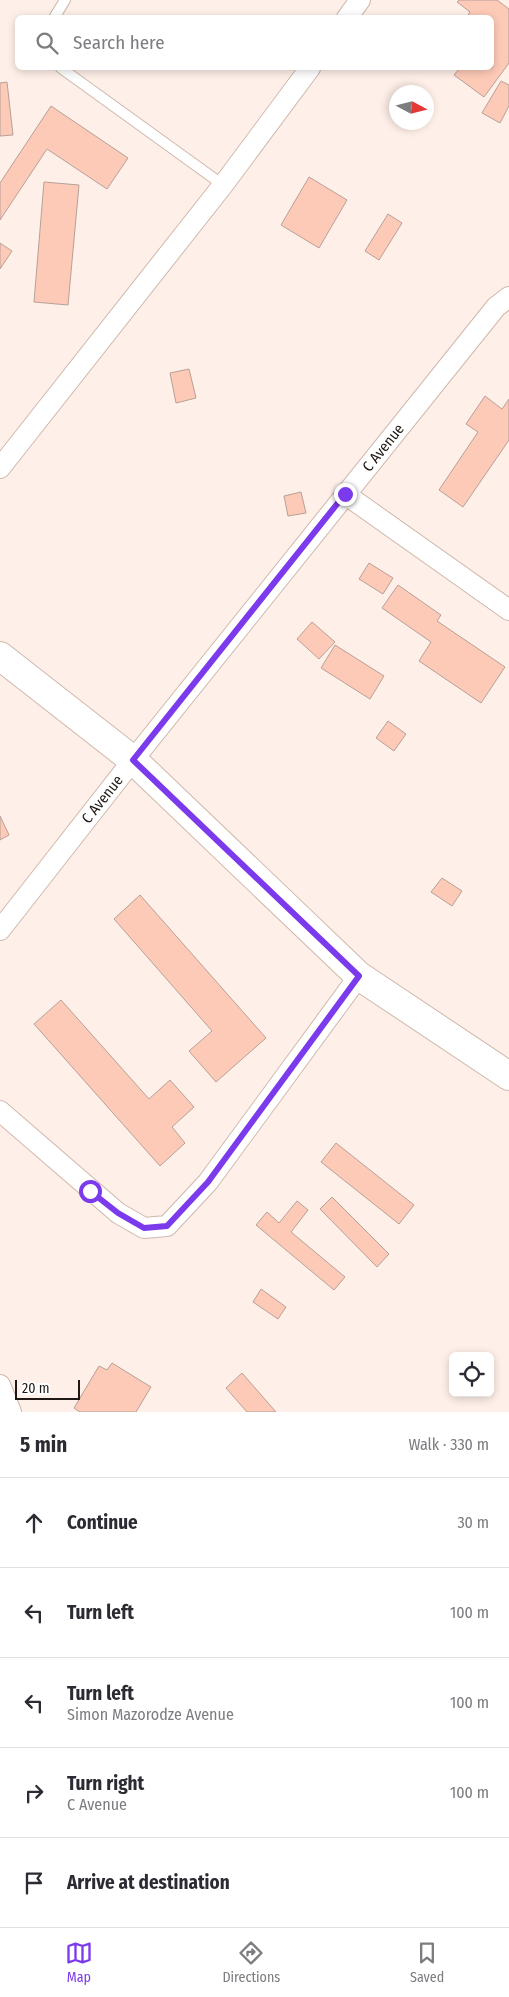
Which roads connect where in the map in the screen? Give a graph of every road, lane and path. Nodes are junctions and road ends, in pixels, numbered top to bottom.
1 (65, 0) edge
2 (360, 0) edge
3 (56, 15) edge
4 (349, 15) edge
5 (64, 70) edge
6 (309, 70) edge
7 (223, 185) junction
8 (509, 297) edge
9 (0, 468) edge
10 (345, 494) junction
11 (509, 610) edge
12 (0, 656) edge
13 (133, 760) junction
14 (0, 930) edge
15 (359, 976) junction
16 (509, 1076) edge
17 (0, 1111) edge
18 (0, 1385) edge
19 (11, 1412) edge

1 - 3 lane
2 - 4 street
5 - 7 lane
6 - 7 street
7 - 9 street
8 - 10 street, C Avenue
10 - 11 street
10 - 13 street, C Avenue
12 - 13 main road
13 - 14 street, C Avenue
13 - 15 main road
15 - 16 main road
15 - 17 street
18 - 19 street

